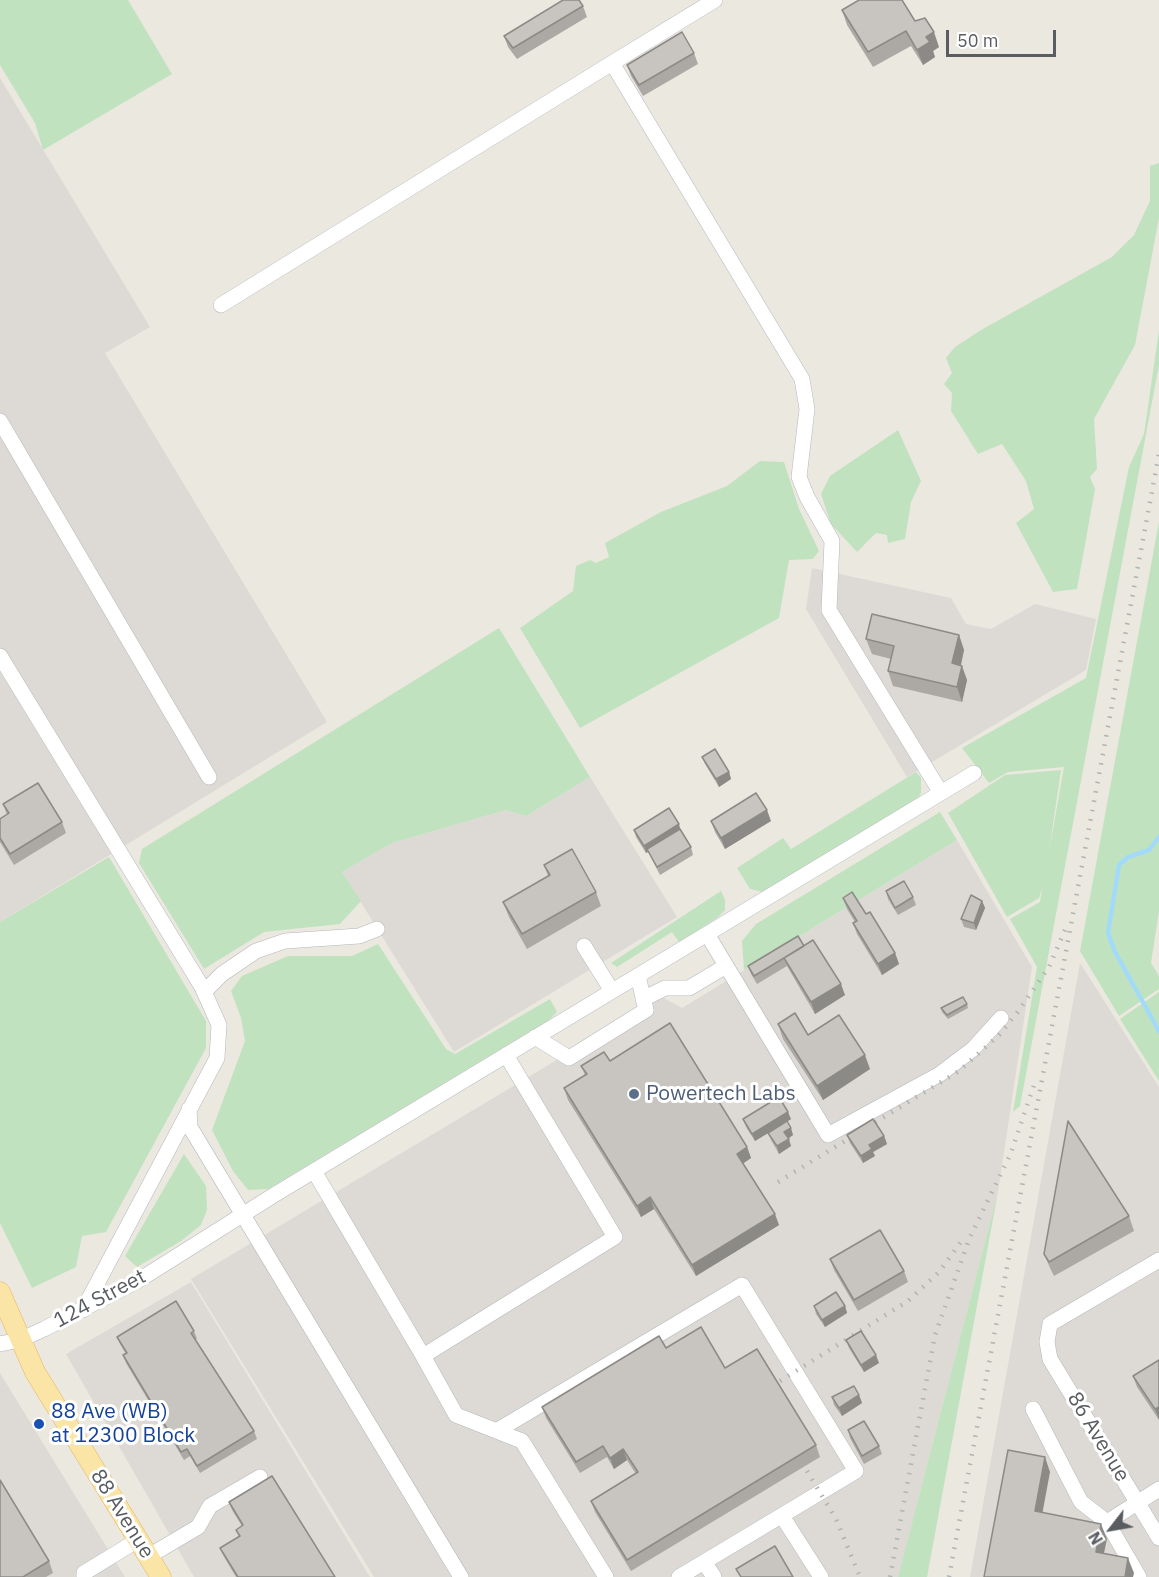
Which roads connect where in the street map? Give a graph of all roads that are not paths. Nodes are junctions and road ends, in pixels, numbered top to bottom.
1 (715, 0) edge
2 (612, 63) junction
3 (221, 305) dead end
4 (0, 421) edge
5 (0, 657) edge
6 (974, 773) dead end
7 (209, 777) dead end
8 (941, 793) junction
9 (377, 930) dead end
10 (707, 934) junction
11 (584, 946) dead end
12 (726, 966) junction
13 (638, 976) junction
14 (204, 992) junction
15 (612, 992) junction
16 (643, 999) junction
17 (1001, 1018) dead end
18 (535, 1037) junction
19 (506, 1055) junction
20 (189, 1108) junction
21 (314, 1171) junction
22 (242, 1215) junction
23 (1159, 1260) edge
24 (0, 1292) edge
25 (82, 1310) junction
26 (20, 1340) junction
27 (0, 1344) edge
28 (423, 1356) junction
29 (1032, 1409) dead end
30 (498, 1430) junction
31 (260, 1477) dead end
32 (1159, 1489) edge
33 (1137, 1503) junction
34 (782, 1516) junction
35 (1107, 1522) junction
36 (1159, 1538) edge
37 (138, 1539) junction
38 (148, 1556) junction
39 (704, 1562) junction
40 (84, 1577) edge
41 (161, 1577) edge
42 (461, 1577) edge
43 (606, 1577) edge
44 (680, 1577) edge
45 (714, 1577) edge
46 (821, 1577) edge
47 (1139, 1577) edge

1 - 2 street
2 - 3 street
2 - 8 street
4 - 7 street
5 - 14 street
6 - 8 street, 124 Street
8 - 10 street, 124 Street
9 - 14 street
10 - 12 street
10 - 13 street, 124 Street
11 - 15 street
12 - 16 street
12 - 17 street
13 - 15 street, 124 Street
13 - 16 street
14 - 20 street
15 - 18 street, 124 Street
16 - 18 street
18 - 19 street, 124 Street
19 - 21 street, 124 Street
19 - 28 street
20 - 22 street
20 - 25 street
21 - 22 street, 124 Street
21 - 28 street
22 - 25 street, 124 Street
22 - 42 street
23 - 33 street, 86 Avenue
24 - 26 main road, 88 Avenue
25 - 26 street, 124 Street
26 - 27 street, 124 Street
26 - 37 main road, 88 Avenue
28 - 30 street
29 - 35 street
30 - 34 street
30 - 43 street
31 - 38 street
32 - 33 street
33 - 35 street
33 - 36 street, 86 Avenue
34 - 39 street
34 - 46 street
35 - 47 street
37 - 38 main road, 88 Avenue
37 - 40 street
38 - 41 main road, 88 Avenue
39 - 44 street
39 - 45 street

